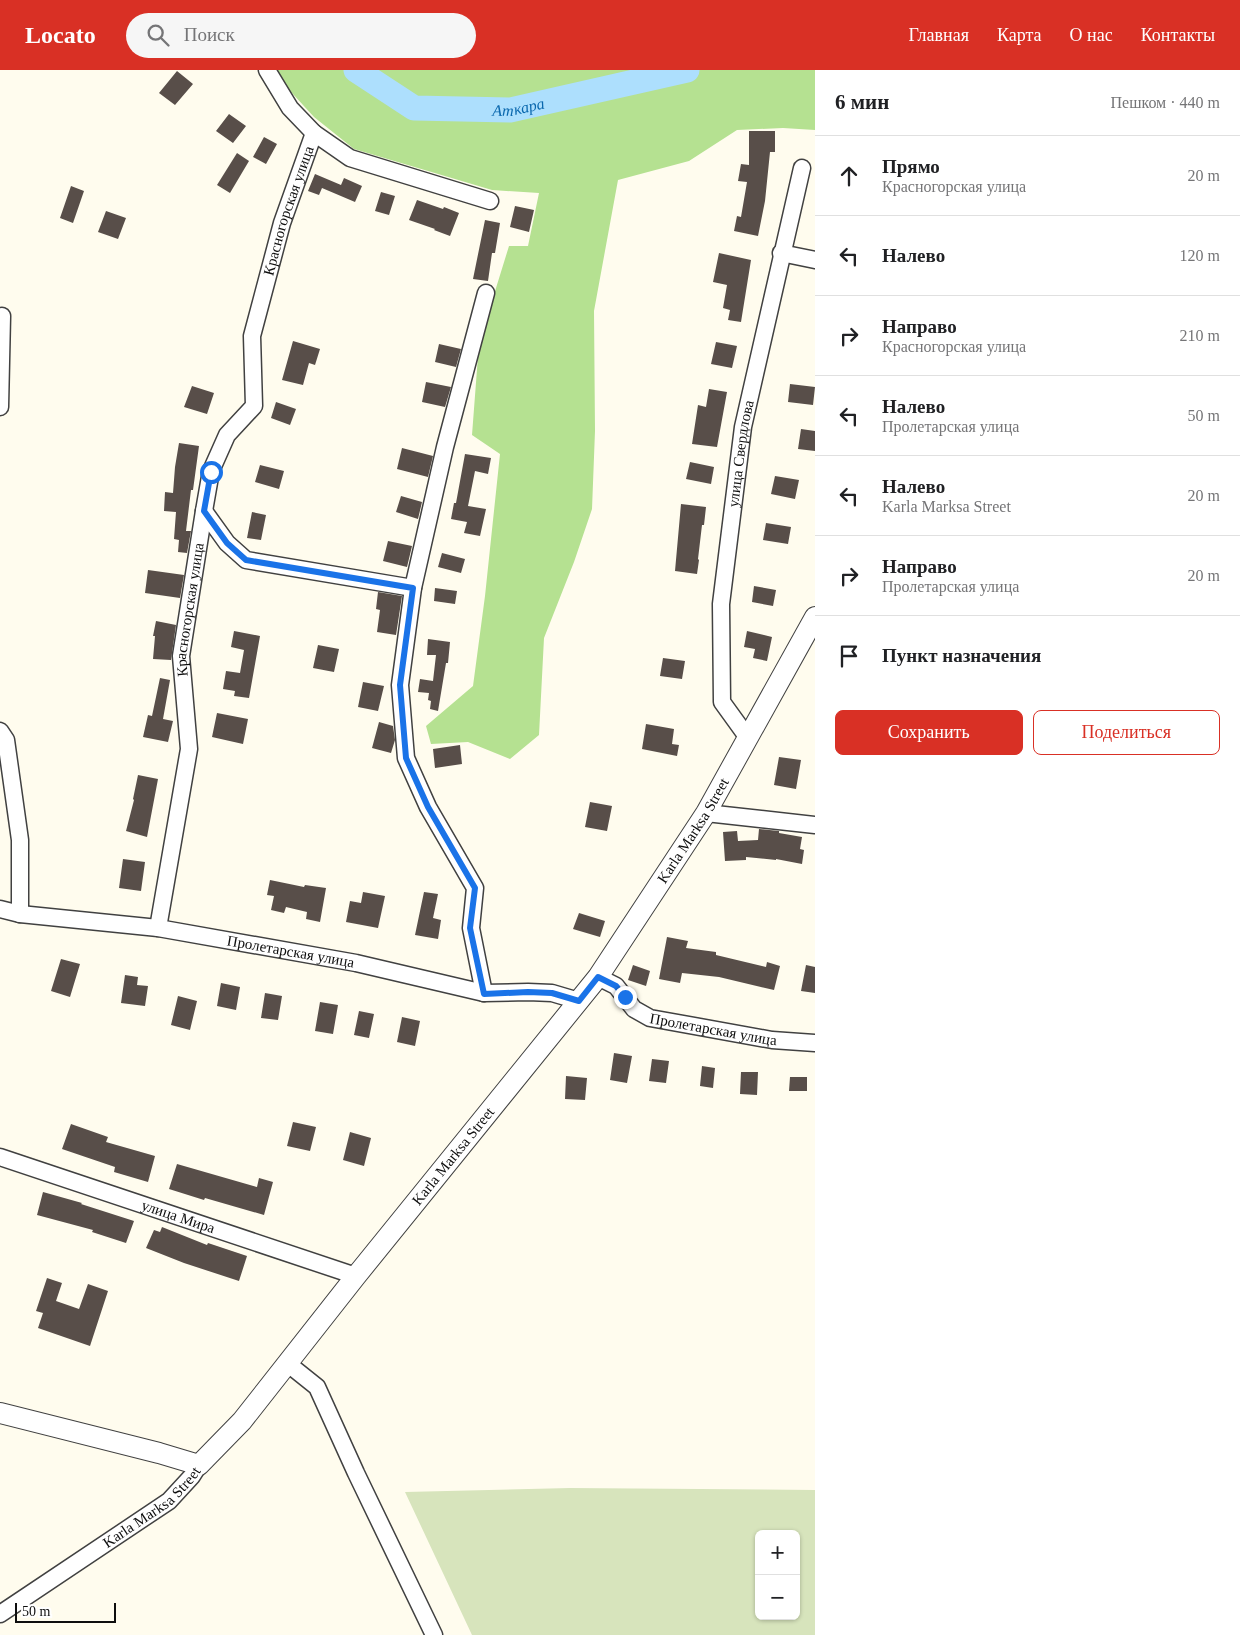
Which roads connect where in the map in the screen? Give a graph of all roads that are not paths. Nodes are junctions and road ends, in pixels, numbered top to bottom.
1 (267, 70) edge
2 (314, 133) junction
3 (802, 168) dead end
4 (490, 201) dead end
5 (781, 253) junction
6 (815, 260) edge
7 (486, 293) dead end
8 (0, 317) edge
9 (0, 407) edge
10 (204, 511) junction
11 (413, 588) junction
12 (815, 617) edge
13 (0, 731) edge
14 (748, 738) junction
15 (706, 813) junction
16 (815, 825) edge
17 (0, 910) edge
18 (20, 914) junction
19 (158, 928) junction
20 (598, 977) junction
21 (484, 994) junction
22 (579, 1001) junction
23 (815, 1043) edge
24 (0, 1157) edge
25 (356, 1276) junction
26 (287, 1364) junction
27 (0, 1413) edge
28 (200, 1465) junction
29 (0, 1614) edge
30 (434, 1635) edge

1 - 2 street
2 - 4 street
2 - 10 street, Красногорская улица
3 - 5 street, улица Свердлова
5 - 6 street
5 - 14 street, улица Свердлова
7 - 11 street
8 - 9 street
10 - 11 street
10 - 19 street, Красногорская улица
11 - 21 street
12 - 14 street, Karla Marksa Street
13 - 18 street
14 - 15 street, Karla Marksa Street
15 - 16 street
15 - 20 street, Karla Marksa Street
17 - 18 street, Пролетарская улица
18 - 19 street, Пролетарская улица
19 - 21 street, Пролетарская улица
20 - 22 street, Karla Marksa Street
20 - 23 street, Пролетарская улица
21 - 22 street, Пролетарская улица
22 - 25 street, Karla Marksa Street
24 - 25 street, улица Мира
25 - 26 street, Karla Marksa Street
26 - 28 street, Karla Marksa Street
26 - 30 street
27 - 28 street
28 - 29 street, Karla Marksa Street

